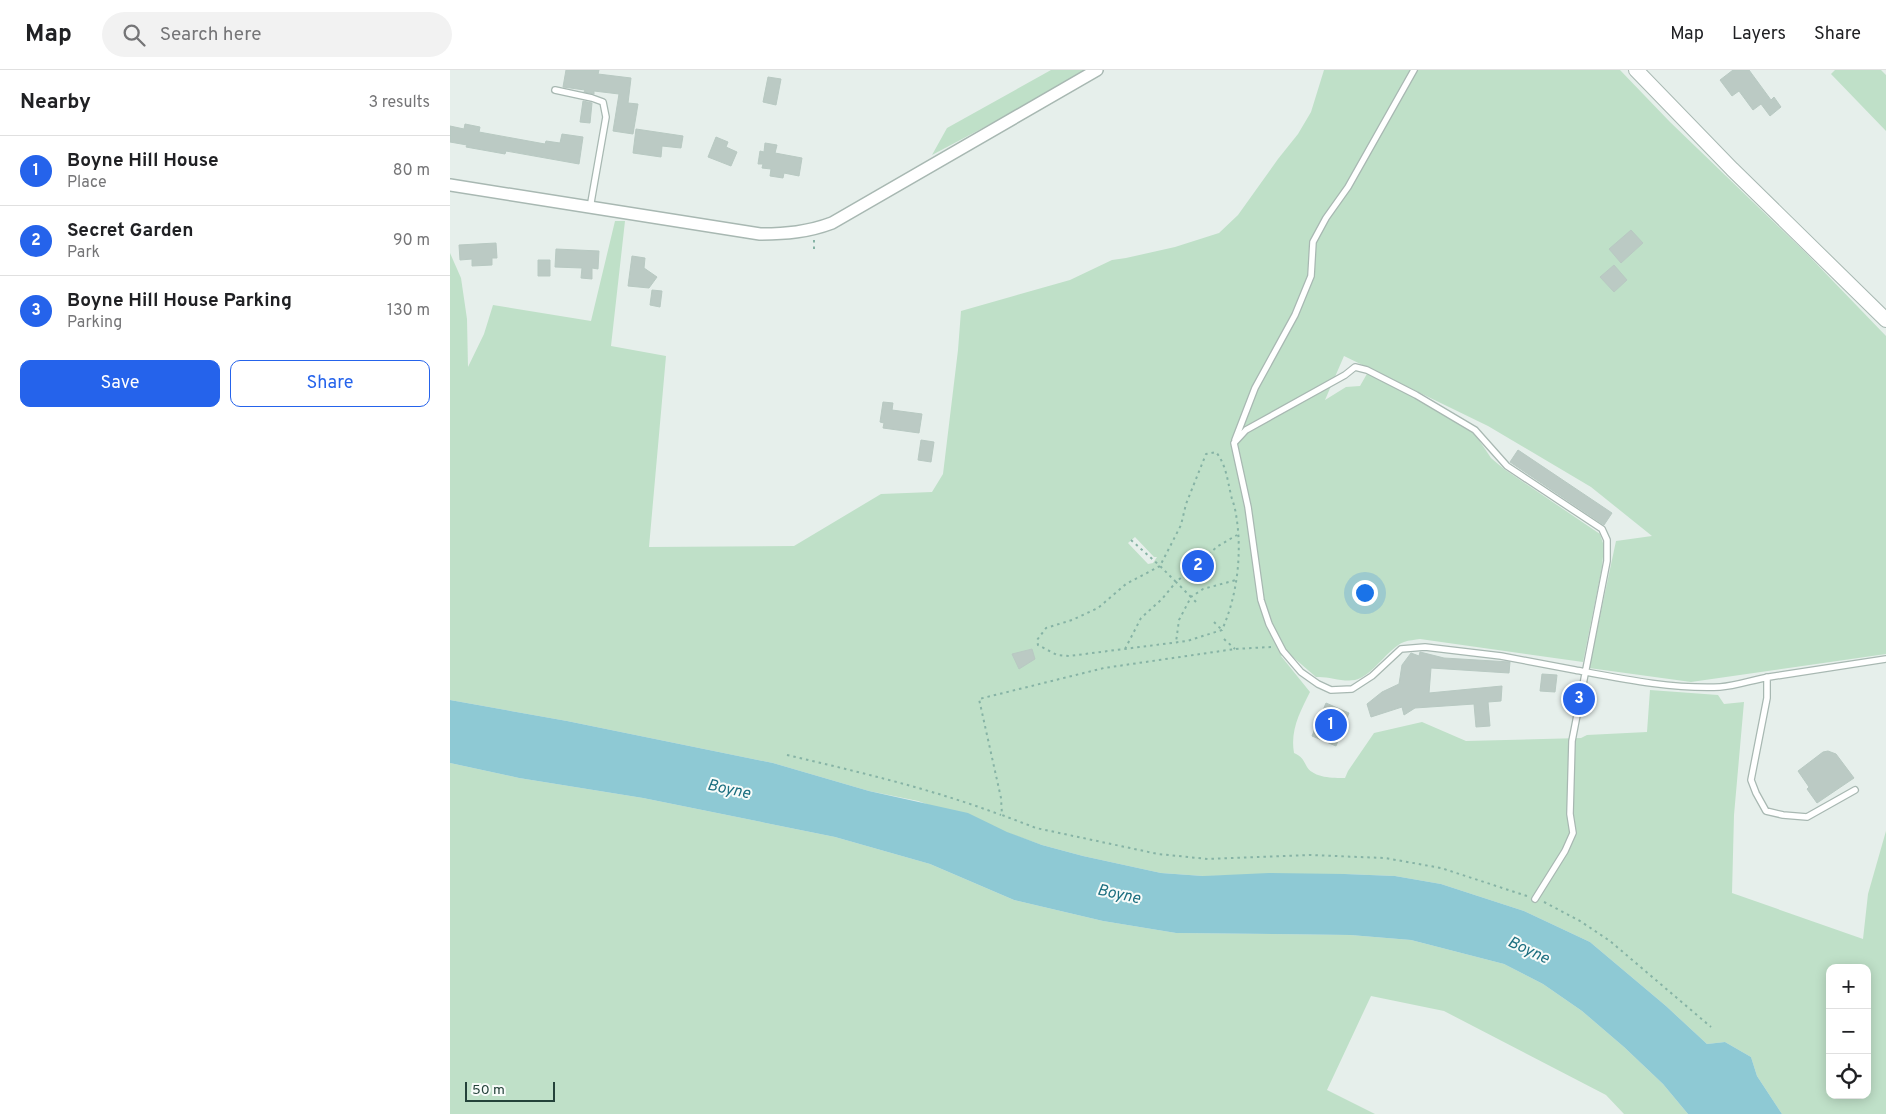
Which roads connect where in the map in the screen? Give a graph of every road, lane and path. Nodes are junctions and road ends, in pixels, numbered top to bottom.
1 (1097, 70) edge
2 (1414, 70) edge
3 (1636, 70) edge
4 (555, 90) dead end
5 (450, 185) edge
6 (590, 208) junction
7 (1886, 320) edge
8 (1234, 443) junction
9 (1237, 535) junction
10 (1132, 540) dead end
11 (1160, 566) junction
12 (1236, 580) junction
13 (1176, 582) junction
14 (1191, 597) junction
15 (1196, 602) dead end
16 (1214, 622) dead end
17 (1222, 630) junction
18 (1224, 639) dead end
19 (1176, 642) junction
20 (1281, 647) junction
21 (1124, 649) junction
22 (1234, 649) junction
23 (1886, 659) edge
24 (1586, 672) junction
25 (1767, 677) junction
26 (787, 755) dead end
27 (1855, 790) dead end
28 (1002, 815) junction
29 (1535, 899) junction
30 (1711, 1027) dead end

1 - 6 street
2 - 8 lane
3 - 7 street
4 - 6 lane
5 - 6 street
8 - 20 lane
8 - 24 lane
9 - 11 path
9 - 12 path
9 - 13 path
10 - 11 path
11 - 13 path
11 - 21 path
12 - 14 path
12 - 17 path
13 - 14 path
13 - 21 path
14 - 15 path
14 - 19 path
16 - 17 path
17 - 19 path
18 - 22 path
19 - 21 path
20 - 22 path
20 - 24 lane
22 - 28 path
23 - 25 lane
24 - 25 lane
24 - 29 lane
25 - 27 lane
26 - 28 path
28 - 29 path
29 - 30 path

